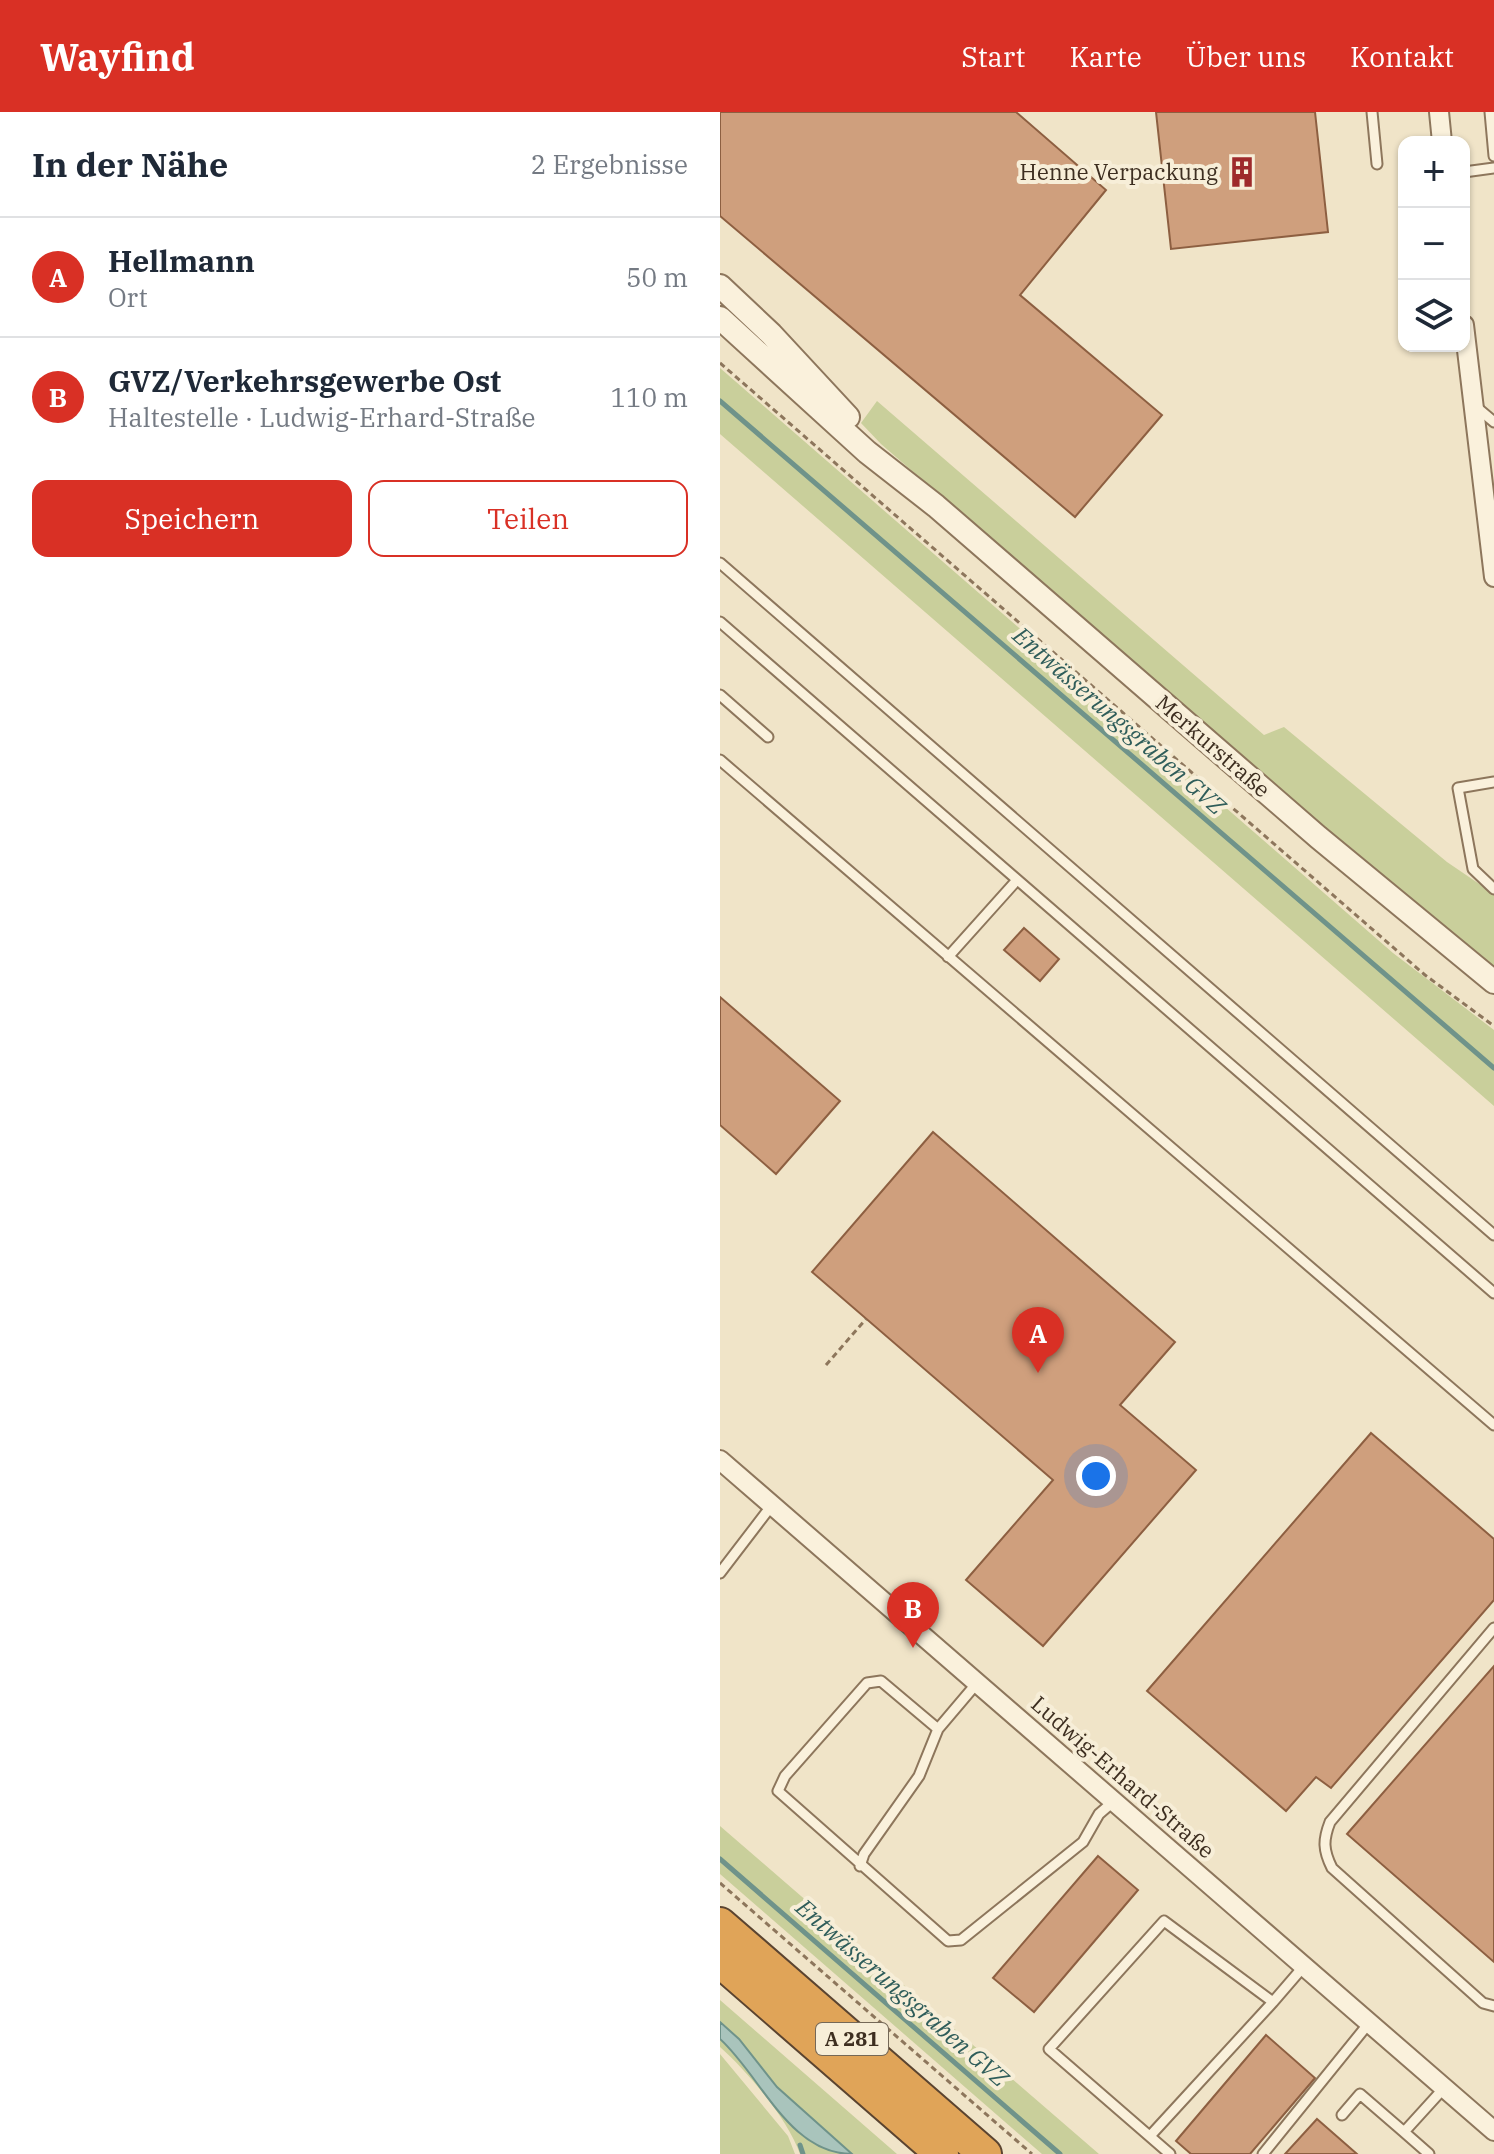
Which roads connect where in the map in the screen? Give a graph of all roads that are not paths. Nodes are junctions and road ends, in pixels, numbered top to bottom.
1 (1372, 112) edge
2 (1439, 112) edge
3 (1490, 112) edge
4 (1441, 136) edge
5 (1494, 156) edge
6 (1377, 164) dead end
7 (1494, 168) edge
8 (1470, 171) edge
9 (720, 286) edge
10 (720, 318) edge
11 (1467, 352) edge
12 (1473, 405) junction
13 (1494, 422) edge
14 (936, 506) junction
15 (720, 563) edge
16 (1494, 577) edge
17 (720, 622) edge
18 (720, 695) edge
19 (768, 737) dead end
20 (720, 760) edge
21 (1494, 782) edge
22 (1017, 880) junction
23 (1494, 889) edge
24 (948, 957) junction
25 (1494, 982) edge
26 (1494, 1235) edge
27 (1494, 1293) edge
28 (1494, 1425) edge
29 (720, 1460) edge
30 (772, 1505) junction
31 (720, 1573) edge
32 (1494, 1628) edge
33 (977, 1683) junction
34 (938, 1729) junction
35 (1114, 1801) junction
36 (860, 1866) junction
37 (720, 1924) edge
38 (720, 1961) edge
39 (1304, 1966) junction
40 (1273, 2002) junction
41 (1494, 2006) edge
42 (1369, 2023) junction
43 (1444, 2088) junction
44 (1342, 2115) dead end
45 (1494, 2131) edge
46 (1404, 2132) junction
47 (1150, 2136) junction
48 (942, 2154) edge
49 (985, 2154) edge
50 (1170, 2154) edge
51 (1263, 2154) edge
52 (1429, 2154) edge

1 - 6 lane
2 - 4 street
3 - 5 lane
7 - 8 lane
9 - 14 street, Merkurstraße
10 - 14 street, Merkurstraße
11 - 12 street
12 - 13 lane
12 - 16 street
14 - 25 street, Merkurstraße
15 - 26 lane
17 - 22 lane
18 - 19 lane
20 - 24 lane
21 - 23 lane
22 - 24 lane
22 - 27 lane
24 - 28 lane
29 - 30 street, Ludwig-Erhard-Straße
30 - 31 lane
30 - 33 street, Ludwig-Erhard-Straße
32 - 41 lane
33 - 34 lane
33 - 35 street, Ludwig-Erhard-Straße
34 - 36 lane
34 - 36 lane
35 - 36 lane
35 - 39 street, Ludwig-Erhard-Straße
37 - 49 highway, A 281
38 - 48 highway, A 281
39 - 40 lane
39 - 42 street, Ludwig-Erhard-Straße
40 - 47 lane
40 - 47 lane
42 - 43 street, Ludwig-Erhard-Straße
42 - 51 lane
43 - 45 street, Ludwig-Erhard-Straße
43 - 46 lane
44 - 46 lane
46 - 52 lane
47 - 50 lane

